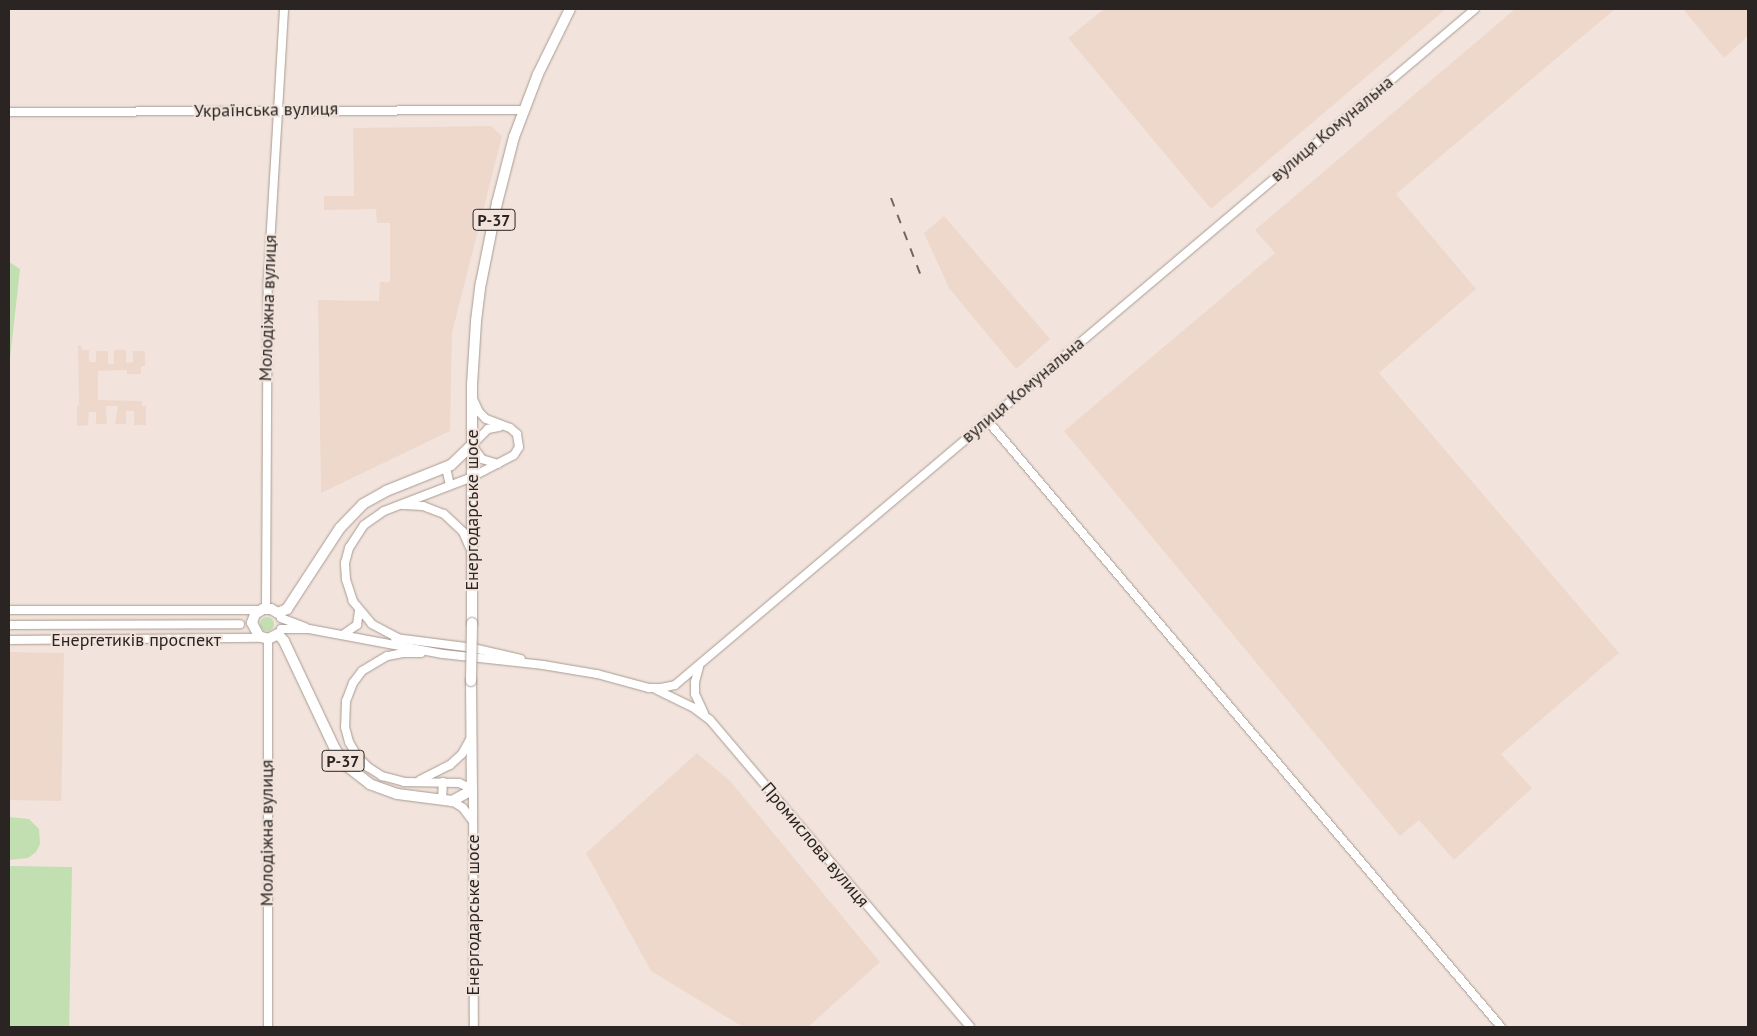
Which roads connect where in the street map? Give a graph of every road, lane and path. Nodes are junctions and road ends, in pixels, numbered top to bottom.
1 (284, 9) edge
2 (570, 9) edge
3 (1475, 9) edge
4 (523, 110) junction
5 (278, 111) junction
6 (9, 112) edge
7 (472, 397) junction
8 (987, 420) junction
9 (503, 426) junction
10 (472, 445) junction
11 (500, 464) junction
12 (446, 468) junction
13 (472, 477) junction
14 (450, 485) junction
15 (394, 507) junction
16 (471, 551) junction
17 (263, 609) junction
18 (9, 610) edge
19 (359, 610) junction
20 (280, 616) junction
21 (240, 624) dead end
22 (9, 625) edge
23 (309, 629) junction
24 (344, 634) junction
25 (273, 635) junction
26 (398, 638) junction
27 (9, 640) edge
28 (443, 654) junction
29 (700, 664) junction
30 (543, 665) junction
31 (643, 686) junction
32 (710, 720) junction
33 (472, 736) junction
34 (411, 782) junction
35 (443, 782) junction
36 (472, 790) junction
37 (447, 800) junction
38 (473, 821) junction
39 (268, 1027) edge
40 (474, 1027) edge
41 (970, 1027) edge
42 (1501, 1027) edge

1 - 5 street, Молодіжна вулиця
2 - 4 main road, Енергодарське шосе / Р-37
3 - 8 street, вулиця Комунальна
4 - 5 street, Українська вулиця
4 - 7 main road, Енергодарське шосе / Р-37
5 - 6 street, Українська вулиця
5 - 17 street, Молодіжна вулиця
7 - 9 street
7 - 10 main road, Енергодарське шосе / Р-37
8 - 29 street, вулиця Комунальна
8 - 42 street
9 - 10 street
9 - 11 street
10 - 11 street
10 - 12 main road
10 - 13 main road, Енергодарське шосе / Р-37
11 - 13 street
12 - 14 street
12 - 20 main road
13 - 14 street
13 - 16 main road, Енергодарське шосе / Р-37
14 - 15 street
15 - 16 street
15 - 19 street
16 - 33 main road, Енергодарське шосе / Р-37, bridge
17 - 18 street, Енергетиків проспект
17 - 20 main road
17 - 25 main road, Р-37
19 - 24 street
19 - 26 street
20 - 23 street
20 - 25 street, Молодіжна вулиця
21 - 22 street
23 - 24 street
23 - 25 street, Енергетиків проспект
24 - 26 street
24 - 28 street
25 - 27 street, Енергетиків проспект
25 - 37 main road, Р-37
25 - 39 street, Молодіжна вулиця
26 - 30 street
28 - 30 street
28 - 34 street
29 - 31 street, вулиця Комунальна
29 - 32 street
30 - 31 street, вулиця Комунальна
31 - 32 street, Промислова вулиця
32 - 41 street, Промислова вулиця
33 - 34 street
33 - 36 main road, Енергодарське шосе / Р-37
34 - 35 street
35 - 36 street
35 - 37 street
36 - 37 main road
36 - 38 street, Енергодарське шосе
37 - 38 street
38 - 40 street, Енергодарське шосе

